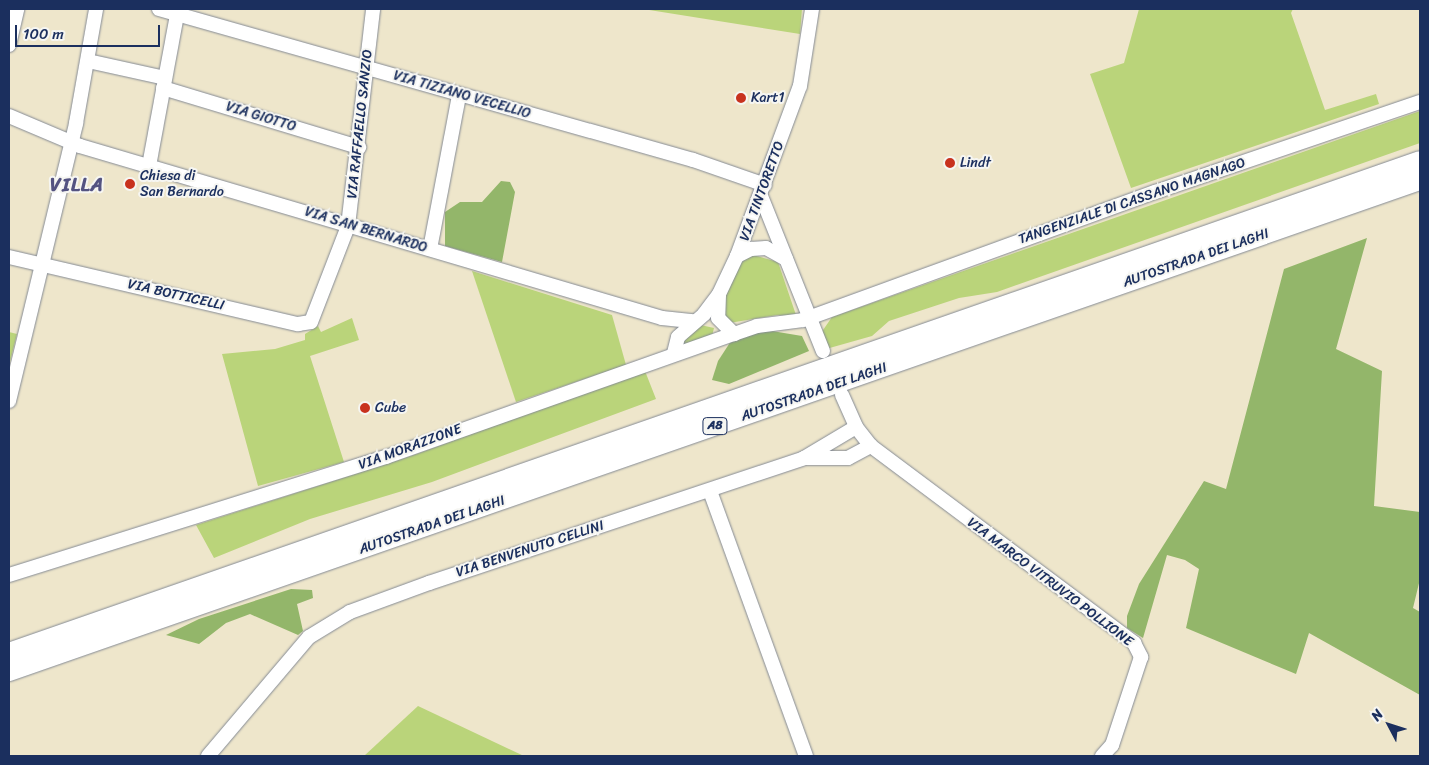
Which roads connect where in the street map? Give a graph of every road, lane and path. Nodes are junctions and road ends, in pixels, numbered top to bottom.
1 (17, 9) edge
2 (96, 9) edge
3 (159, 9) edge
4 (373, 9) edge
5 (812, 9) edge
6 (178, 11) edge
7 (9, 45) edge
8 (88, 61) junction
9 (365, 67) junction
10 (164, 83) junction
11 (458, 96) junction
12 (1420, 102) edge
13 (9, 116) edge
14 (71, 142) junction
15 (359, 147) junction
16 (1420, 162) edge
17 (149, 166) junction
18 (1420, 180) edge
19 (763, 191) junction
20 (348, 226) junction
21 (430, 250) junction
22 (737, 256) junction
23 (9, 257) edge
24 (786, 259) junction
25 (40, 264) junction
26 (719, 294) junction
27 (802, 297) junction
28 (845, 303) junction
29 (662, 318) junction
30 (810, 318) junction
31 (311, 322) joint
32 (693, 322) junction
33 (791, 324) junction
34 (734, 334) junction
35 (678, 337) junction
36 (674, 353) junction
37 (842, 395) dead end
38 (9, 401) edge
39 (856, 427) junction
40 (871, 446) junction
41 (804, 458) junction
42 (710, 491) junction
43 (9, 575) edge
44 (9, 653) edge
45 (9, 671) edge
46 (208, 756) edge
47 (806, 756) edge
48 (1102, 756) edge

1 - 7 street
2 - 8 street
3 - 6 street, VIA TIZIANO VECELLIO
4 - 9 street, VIA RAFFAELLO SANZIO
5 - 19 street, VIA TINTORETTO
6 - 9 street, VIA TIZIANO VECELLIO
6 - 10 street
8 - 10 street, VIA GIOTTO
8 - 14 street
9 - 11 street, VIA TIZIANO VECELLIO
9 - 15 street, VIA RAFFAELLO SANZIO
10 - 15 street, VIA GIOTTO
10 - 17 street
11 - 19 street, VIA TIZIANO VECELLIO
11 - 21 street
12 - 28 street, TANGENZIALE DI CASSANO MAGNAGO
13 - 14 street, VIA SAN BERNARDO
14 - 17 street, VIA SAN BERNARDO
14 - 25 street
15 - 20 street, VIA RAFFAELLO SANZIO
16 - 44 highway, AUTOSTRADA DEI LAGHI / A8
17 - 20 street, VIA SAN BERNARDO
18 - 45 highway, AUTOSTRADA DEI LAGHI / A8
19 - 22 street, VIA TINTORETTO
19 - 24 street
20 - 21 street, VIA SAN BERNARDO
20 - 31 street, VIA RAFFAELLO SANZIO
21 - 29 street, VIA SAN BERNARDO
22 - 24 street
22 - 26 street, VIA TINTORETTO
23 - 25 street, VIA BOTTICELLI
24 - 27 street
25 - 31 street, VIA BOTTICELLI
25 - 38 street
26 - 32 street, VIA TINTORETTO
26 - 34 street
27 - 28 street, TANGENZIALE DI CASSANO MAGNAGO
27 - 30 street
28 - 30 street, TANGENZIALE DI CASSANO MAGNAGO
29 - 32 street, VIA SAN BERNARDO
29 - 35 street
30 - 33 street, VIA MORAZZONE
30 - 33 street
32 - 35 street, VIA TINTORETTO
33 - 34 street, VIA MORAZZONE
34 - 36 street, VIA MORAZZONE
35 - 36 street
36 - 43 street, VIA MORAZZONE
37 - 39 street, VIA MARCO VITRUVIO POLLIONE
39 - 40 street, VIA MARCO VITRUVIO POLLIONE
39 - 41 street, VIA BENVENUTO CELLINI
40 - 41 street, VIA BENVENUTO CELLINI
40 - 48 street, VIA MARCO VITRUVIO POLLIONE
41 - 42 street, VIA BENVENUTO CELLINI
42 - 46 street, VIA BENVENUTO CELLINI
42 - 47 street

